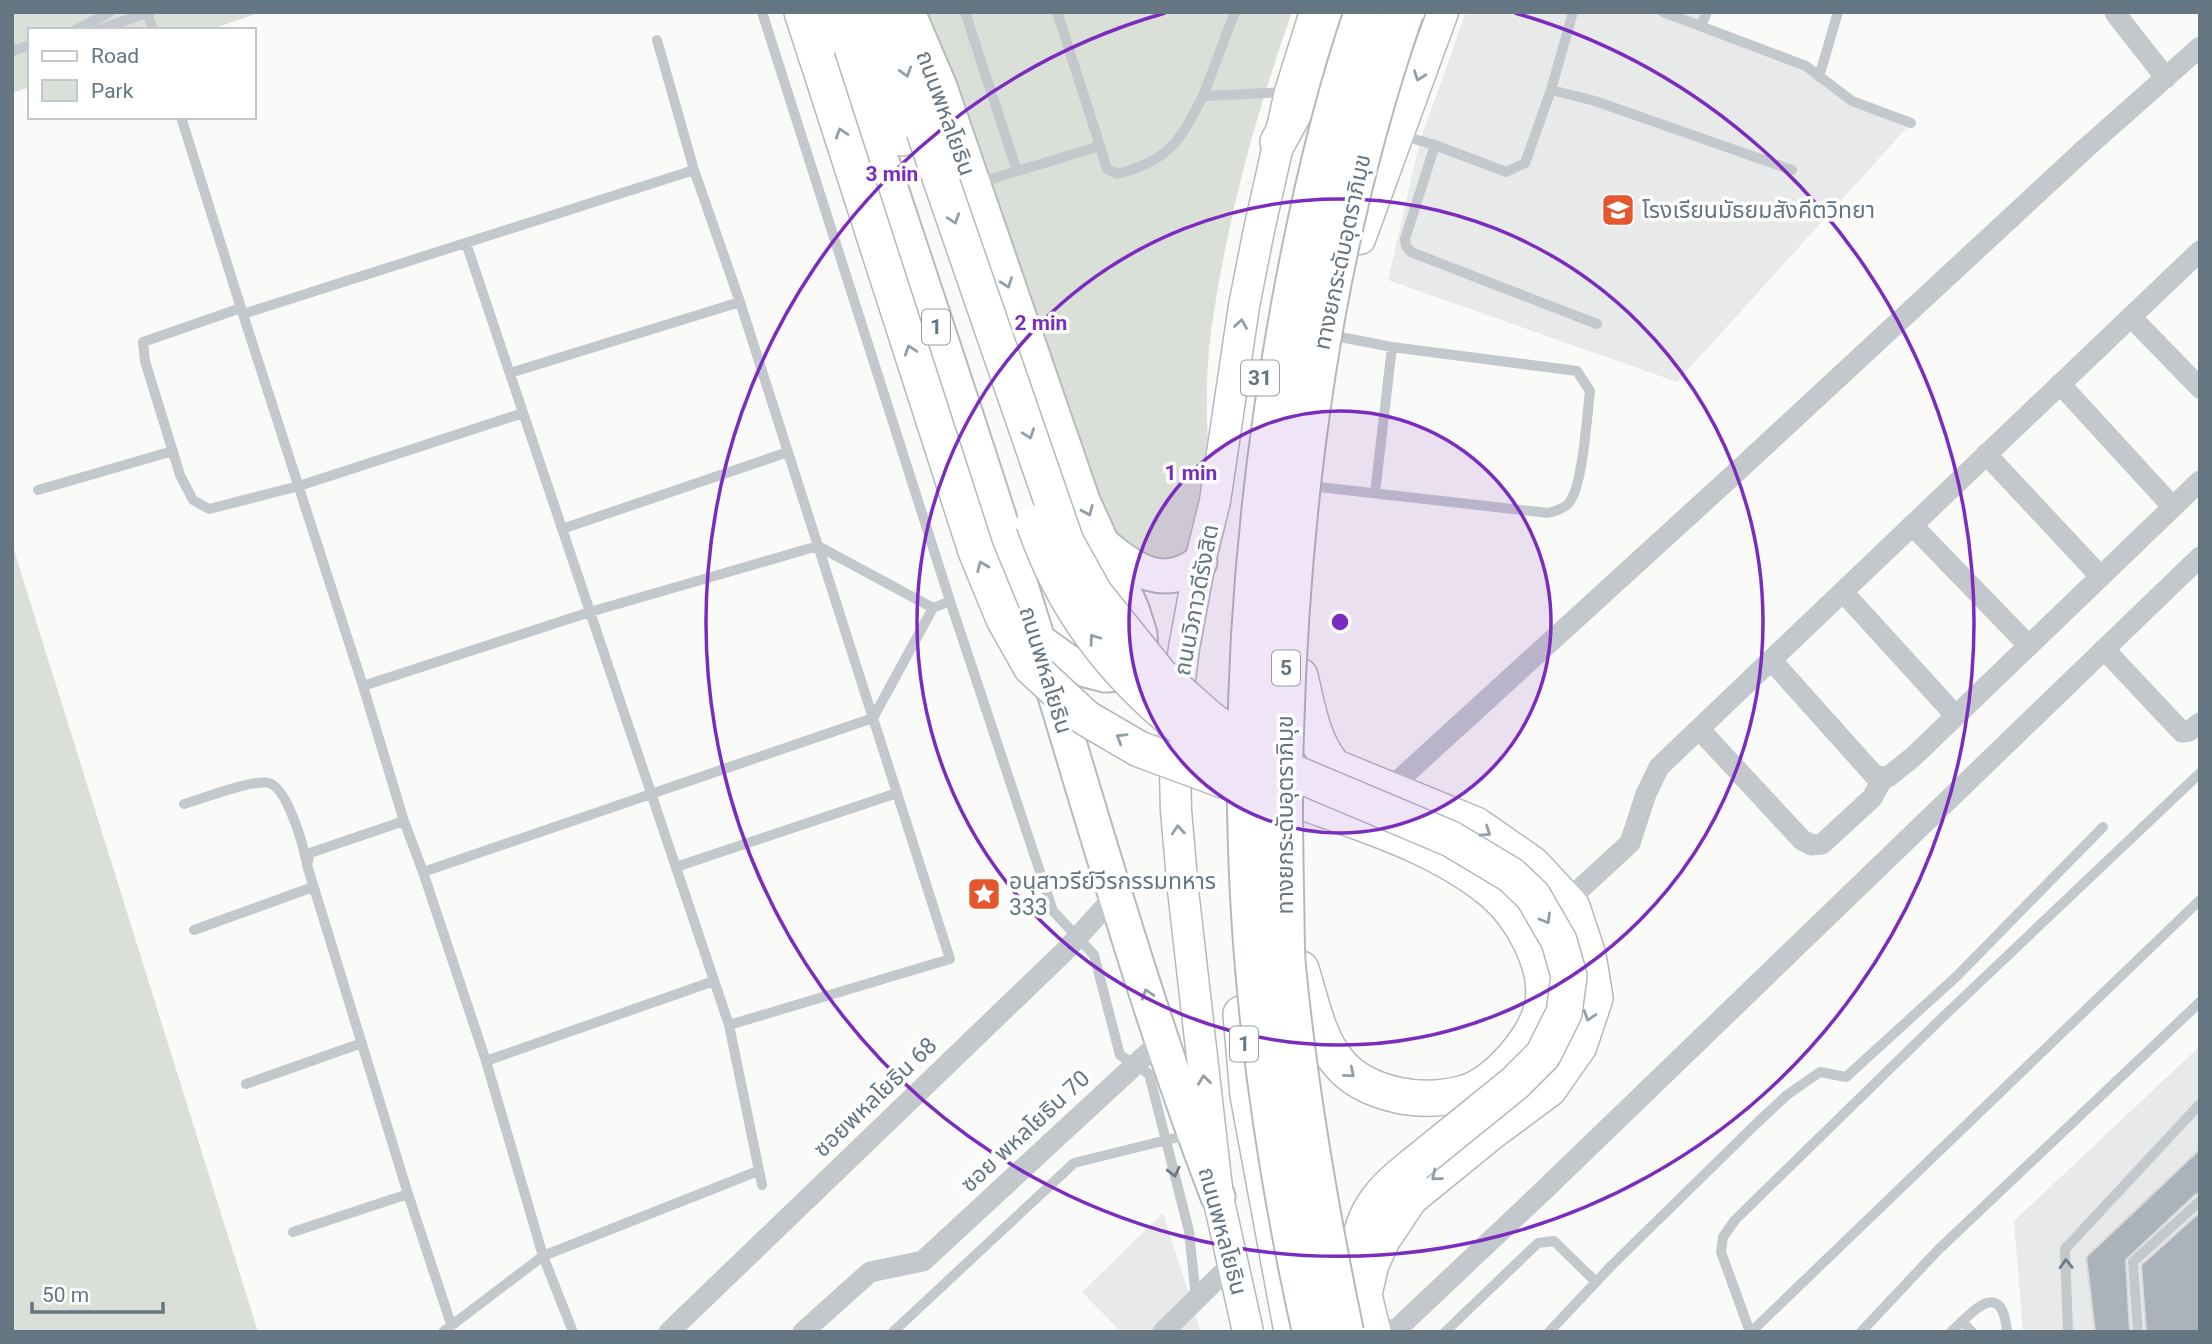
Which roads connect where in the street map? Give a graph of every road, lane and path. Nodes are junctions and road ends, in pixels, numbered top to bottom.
1 (110, 12) edge
2 (762, 12) edge
3 (802, 12) edge
4 (832, 12) edge
5 (855, 12) edge
6 (888, 12) edge
7 (908, 12) edge
8 (965, 12) edge
9 (1056, 12) edge
10 (1235, 12) edge
11 (1404, 12) edge
12 (1418, 12) edge
13 (1443, 12) edge
14 (1573, 12) edge
15 (1663, 12) edge
16 (1707, 12) edge
17 (1838, 12) edge
18 (149, 13) edge
19 (2115, 13) edge
20 (1343, 14) edge
21 (1701, 26) junction
22 (80, 28) edge
23 (104, 28) edge
24 (657, 40) dead end
25 (2200, 47) edge
26 (1819, 77) junction
27 (2166, 78) junction
28 (1551, 90) junction
29 (1290, 92) junction
30 (1203, 96) junction
31 (182, 119) edge
32 (1911, 123) dead end
33 (1398, 134) junction
34 (913, 135) junction
35 (1278, 142) junction
36 (1435, 145) junction
37 (1100, 146) junction
38 (694, 170) junction
39 (1792, 170) dead end
40 (1017, 171) junction
41 (972, 185) junction
42 (1360, 239) junction
43 (466, 243) junction
44 (2200, 251) edge
45 (740, 302) junction
46 (242, 311) junction
47 (2130, 317) junction
48 (1597, 324) dead end
49 (1340, 337) junction
50 (1392, 347) junction
51 (510, 373) junction
52 (2060, 384) junction
53 (2200, 388) edge
54 (523, 413) junction
55 (173, 451) junction
56 (788, 452) junction
57 (1986, 454) junction
58 (2200, 481) edge
59 (299, 486) junction
60 (1319, 487) junction
61 (38, 490) dead end
62 (1375, 494) junction
63 (2172, 506) junction
64 (1912, 525) junction
65 (562, 530) junction
66 (1102, 543) junction
67 (818, 546) junction
68 (2200, 558) edge
69 (1199, 562) junction
70 (2100, 576) junction
71 (1843, 592) junction
72 (950, 601) junction
73 (933, 608) junction
74 (590, 612) junction
75 (1039, 641) junction
76 (2029, 646) junction
77 (2104, 649) junction
78 (1772, 661) junction
79 (1300, 676) junction
80 (363, 686) junction
81 (1956, 716) junction
82 (873, 718) junction
83 (2200, 723) edge
84 (1699, 729) junction
85 (1230, 752) joint
86 (2200, 773) edge
87 (1882, 778) junction
88 (1388, 790) junction
89 (651, 793) junction
90 (897, 793) junction
91 (1300, 801) junction
92 (184, 804) dead end
93 (404, 821) junction
94 (2103, 827) dead end
95 (307, 865) junction
96 (676, 867) junction
97 (423, 872) junction
98 (313, 887) junction
99 (1114, 897) junction
100 (2200, 900) edge
101 (1567, 901) junction
102 (194, 930) dead end
103 (1078, 937) junction
104 (1301, 969) junction
105 (714, 981) junction
106 (2200, 1002) edge
107 (729, 1025) junction
108 (1162, 1040) junction
109 (362, 1043) junction
110 (486, 1061) junction
111 (1135, 1065) junction
112 (246, 1084) dead end
113 (2200, 1104) edge
114 (1180, 1136) junction
115 (758, 1171) junction
116 (762, 1185) dead end
117 (408, 1194) junction
118 (1218, 1197) junction
119 (2200, 1201) edge
120 (293, 1232) dead end
121 (543, 1256) junction
122 (1233, 1263) junction
123 (1596, 1282) junction
124 (1364, 1294) junction
125 (1196, 1300) junction
126 (1962, 1321) junction
127 (447, 1328) edge
128 (573, 1332) edge
129 (669, 1332) edge
130 (803, 1332) edge
131 (893, 1332) edge
132 (1163, 1332) edge
133 (1248, 1332) edge
134 (1292, 1332) edge
135 (1312, 1332) edge
136 (1344, 1332) edge
137 (1353, 1332) edge
138 (1373, 1332) edge
139 (1389, 1332) edge
140 (1445, 1332) edge
141 (1549, 1332) edge
142 (1750, 1332) edge
143 (1861, 1332) edge
144 (1951, 1332) edge
145 (1972, 1332) edge
146 (2007, 1332) edge
147 (2068, 1332) edge
148 (2138, 1332) edge

1 - 22 lane
2 - 72 lane
91 -> 3 highway, bridge
4 - 75 main road, ถนนพหลโยธิน / 1
5 - 34 highway
6 -> 34 highway
7 - 41 main road, ถนนพหลโยธิน
8 - 40 lane
9 - 37 lane
10 - 30 lane
11 - 136 highway, ทางยกระดับอุตราภิมุข / 5, bridge
12 - 42 highway
13 -> 33 main road
14 - 28 lane
15 - 21 lane
16 - 21 lane
17 - 26 lane
18 - 23 lane
19 - 27 street
20 - 29 main road, ถนนวิภาวดีรังสิต / 31
20 - 35 highway
20 - 85 highway, ถนนวิภาวดีรังสิต / 31
20 - 135 highway, ทางยกระดับอุตราภิมุข / 5, bridge
21 - 26 lane
24 - 38 lane
25 - 27 street
26 - 32 lane
27 - 88 street
28 - 36 lane
28 - 39 lane
29 - 30 lane
29 - 35 main road, ถนนวิภาวดีรังสิต / 31
30 - 37 lane
31 - 46 lane
33 - 36 lane
33 - 42 main road
91 -> 34 highway, bridge
34 -> 124 highway, bridge
69 -> 35 main road, ถนนวิภาวดีรังสิต / 31
36 - 48 lane
37 - 40 lane
38 - 43 lane
38 - 45 lane
40 - 41 lane
41 -> 66 main road, ถนนพหลโยธิน
42 - 49 highway
43 - 46 lane
43 - 51 lane
44 - 47 street
45 - 51 lane
45 - 56 lane
46 - 55 lane
46 - 59 lane
47 - 52 street
47 - 53 street
49 - 50 lane
49 - 60 highway
50 - 62 lane
50 - 62 lane
51 - 54 lane
52 - 57 street
52 - 63 street
54 - 59 lane
54 - 65 lane
55 - 59 lane
55 - 61 lane
56 - 65 lane
56 - 67 lane
57 - 64 street
57 - 70 street
58 - 63 street
59 - 80 lane
60 - 62 lane
60 - 79 highway
63 - 70 street
64 - 71 street
64 - 76 street
65 - 74 lane
66 - 69 main road, ถนนพหลโยธิน
66 - 75 main road
67 - 73 lane
67 - 74 lane
67 - 82 lane
68 - 77 street
118 -> 69 main road, ถนนวิภาวดีรังสิต / 31
70 - 76 street
71 - 78 street
71 - 81 street
72 - 73 lane
72 - 103 lane
73 - 82 lane
74 - 80 lane
74 - 89 lane
75 - 99 main road, ถนนพหลโยธิน / 1
76 - 81 street
77 - 83 street
77 - 139 street
78 - 84 street
78 - 87 street
79 - 88 highway
79 - 104 highway
80 - 93 lane
81 - 87 street
82 - 89 lane
82 - 90 lane
84 - 87 street
84 - 101 street
85 - 134 highway, ถนนพหลโยธิน / 1
86 - 142 lane
88 -> 101 highway
89 - 96 lane
89 - 97 lane
90 - 96 lane
90 - 107 lane
104 -> 91 highway
92 - 95 lane
93 - 95 lane
93 - 97 lane
94 - 123 lane
95 - 98 lane
96 - 105 lane
97 - 110 lane
98 - 102 lane
98 - 109 lane
99 - 103 street, ซอยพหลโยธิน 68
108 -> 99 main road, ถนนพหลโยธิน / 1
100 - 142 lane
101 -> 124 highway
103 - 111 lane
103 - 129 street, ซอยพหลโยธิน 68
104 - 137 highway
105 - 107 lane
105 - 110 lane
106 - 143 lane
107 - 115 lane
108 - 111 street, ซอย พหลโยธิน 70
108 - 114 main road, ถนนพหลโยธิน / 1
109 - 112 lane
109 - 117 lane
110 - 121 lane
111 - 114 lane
111 - 130 street, ซอย พหลโยธิน 70
147 -> 113 lane
114 - 118 main road, ถนนพหลโยธิน / 1
114 -> 125 lane
114 - 131 lane
115 - 116 lane
115 - 121 lane
117 - 120 lane
117 - 127 lane
118 - 122 main road, ถนนพหลโยธิน / 1
119 - 148 lane
121 - 127 lane
121 - 128 lane
122 - 125 street
122 - 133 main road, ถนนพหลโยธิน / 1
123 - 140 lane
123 - 141 lane
124 - 138 highway
125 - 132 street
126 - 144 lane
126 - 145 lane
126 - 146 lane

